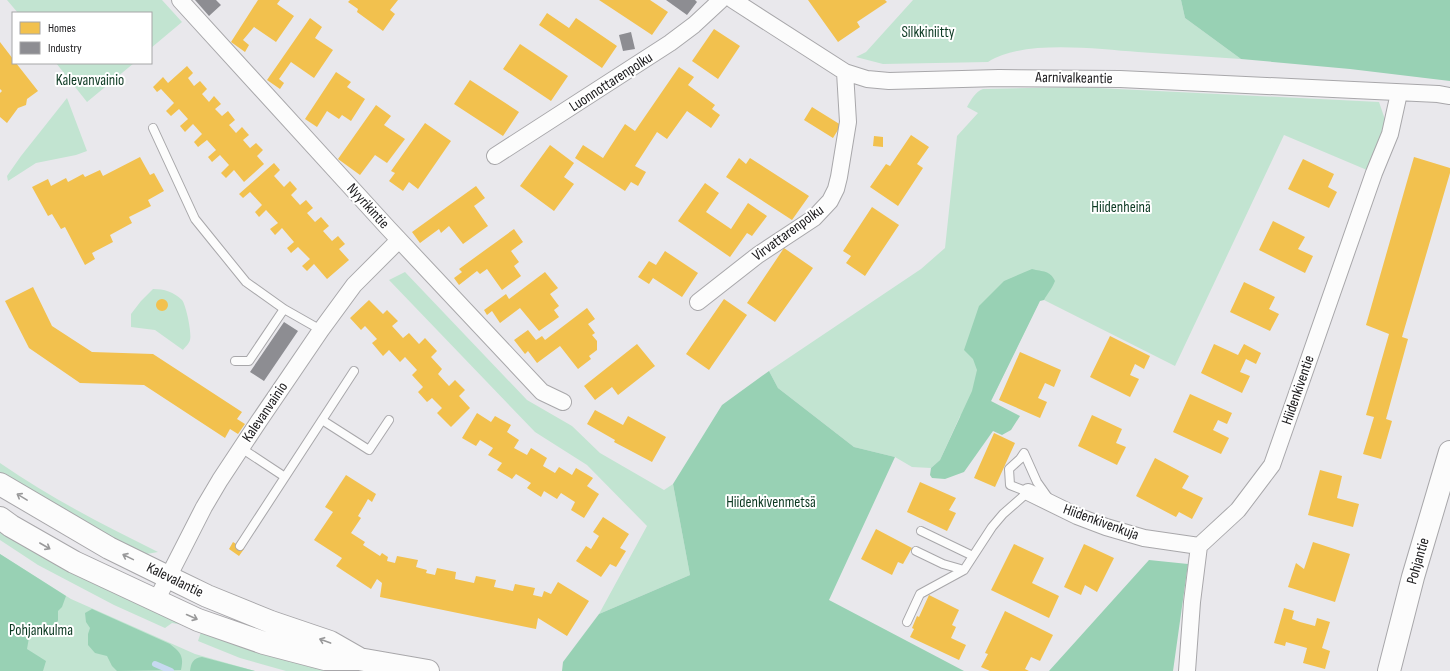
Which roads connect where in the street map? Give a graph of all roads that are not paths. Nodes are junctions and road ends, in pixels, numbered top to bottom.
1 (180, 0) edge
2 (721, 0) edge
3 (733, 0) edge
4 (845, 72) junction
5 (1399, 93) junction
6 (1446, 94) edge
7 (153, 128) dead end
8 (495, 156) dead end
9 (399, 240) junction
10 (698, 302) dead end
11 (284, 309) junction
12 (321, 330) junction
13 (235, 361) dead end
14 (354, 371) dead end
15 (563, 402) dead end
16 (322, 420) junction
17 (389, 420) dead end
18 (241, 448) junction
19 (1450, 452) edge
20 (285, 476) junction
21 (0, 484) edge
22 (1028, 492) junction
23 (1052, 503) junction
24 (0, 518) edge
25 (921, 531) dead end
26 (240, 546) dead end
27 (1199, 546) junction
28 (916, 551) dead end
29 (973, 556) junction
30 (964, 570) junction
31 (168, 577) junction
32 (156, 601) junction
33 (907, 622) dead end
34 (359, 659) junction
35 (428, 671) edge
36 (1187, 671) edge
37 (1389, 671) edge

1 - 9 street, Nyyrikintie
2 - 8 street, Luonnottarenpolku
3 - 4 street, Aarnivalkeantie
4 - 5 street, Aarnivalkeantie
4 - 10 street, Virvattarenpolku
5 - 6 street, Aarnivalkeantie
5 - 27 street, Hiidenkiventie
7 - 11 lane
9 - 12 street, Kalevanvainio
9 - 15 street, Nyyrikintie
11 - 12 lane
11 - 13 lane
12 - 18 street, Kalevanvainio
14 - 16 lane
16 - 17 lane
16 - 20 lane
18 - 20 lane
18 - 31 street, Kalevanvainio
19 - 37 main road, Pohjantie
20 - 26 lane
31 -> 21 main road, Kalevalantie
22 - 23 street, Hiidenkivenkuja
22 - 23 lane
22 - 29 lane
23 - 27 street, Hiidenkivenkuja
24 -> 32 main road, Kalevalantie
25 - 29 lane
27 - 36 street
28 - 30 lane
29 - 30 lane
30 - 33 lane
31 - 32 street, Kalevanvainio
34 -> 31 main road, Kalevalantie
32 -> 34 main road, Kalevalantie
34 - 35 main road, Kalevalantie

